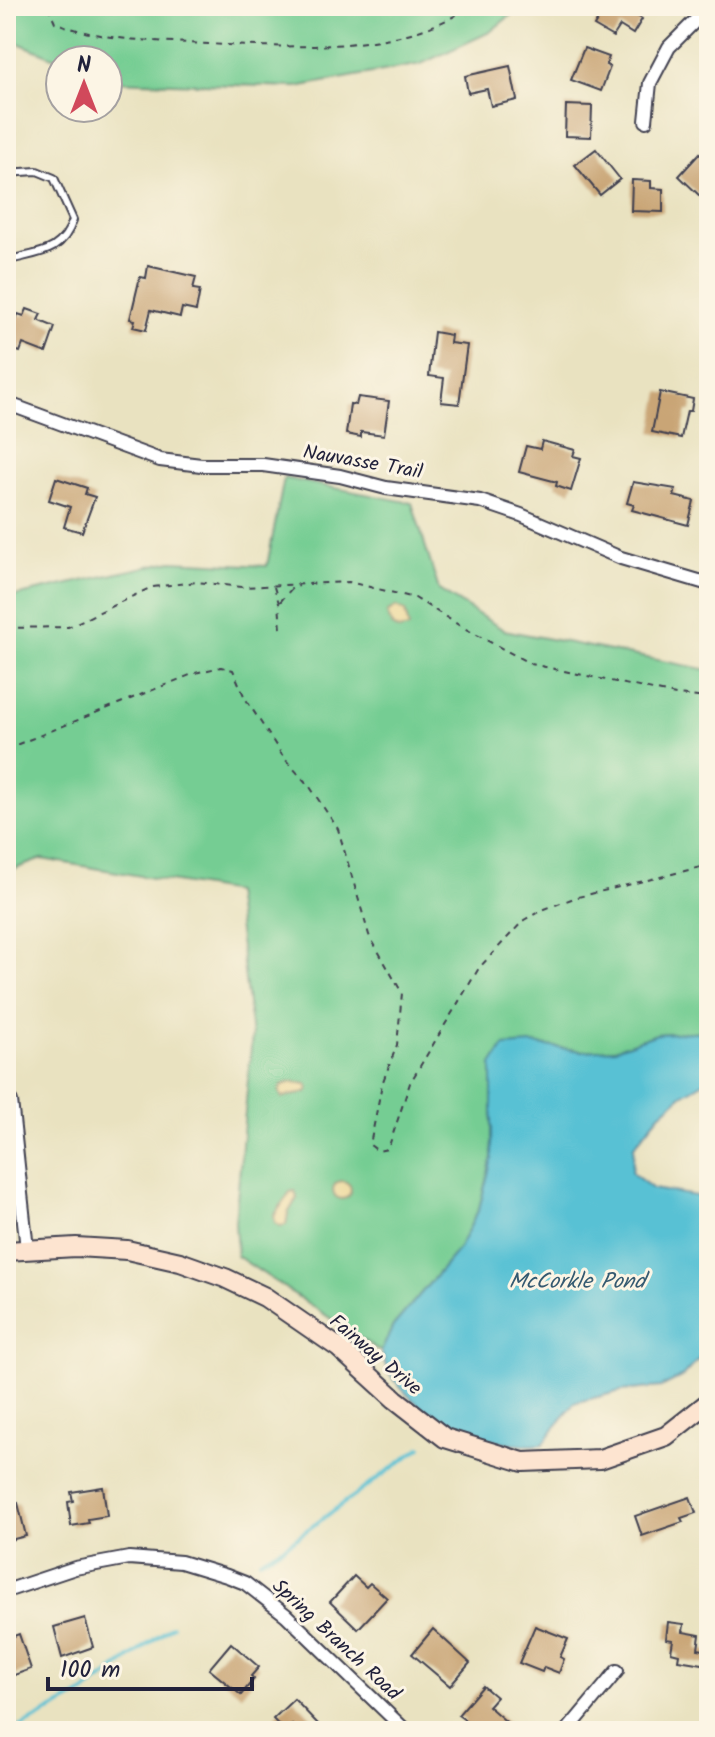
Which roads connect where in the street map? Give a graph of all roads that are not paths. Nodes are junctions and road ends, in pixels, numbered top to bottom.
1 (709, 7) edge
2 (646, 121) dead end
3 (6, 173) edge
4 (6, 261) edge
5 (6, 403) edge
6 (709, 584) edge
7 (11, 1101) dead end
8 (27, 1249) junction
9 (6, 1251) edge
10 (709, 1402) edge
11 (6, 1591) edge
12 (617, 1671) dead end
13 (406, 1731) edge
14 (567, 1731) edge

1 - 2 street
3 - 4 lane
5 - 6 street, Nauvasse Trail
7 - 8 street
8 - 9 street, Fairway Drive
8 - 10 street, Fairway Drive
11 - 13 street, Spring Branch Road
12 - 14 street

